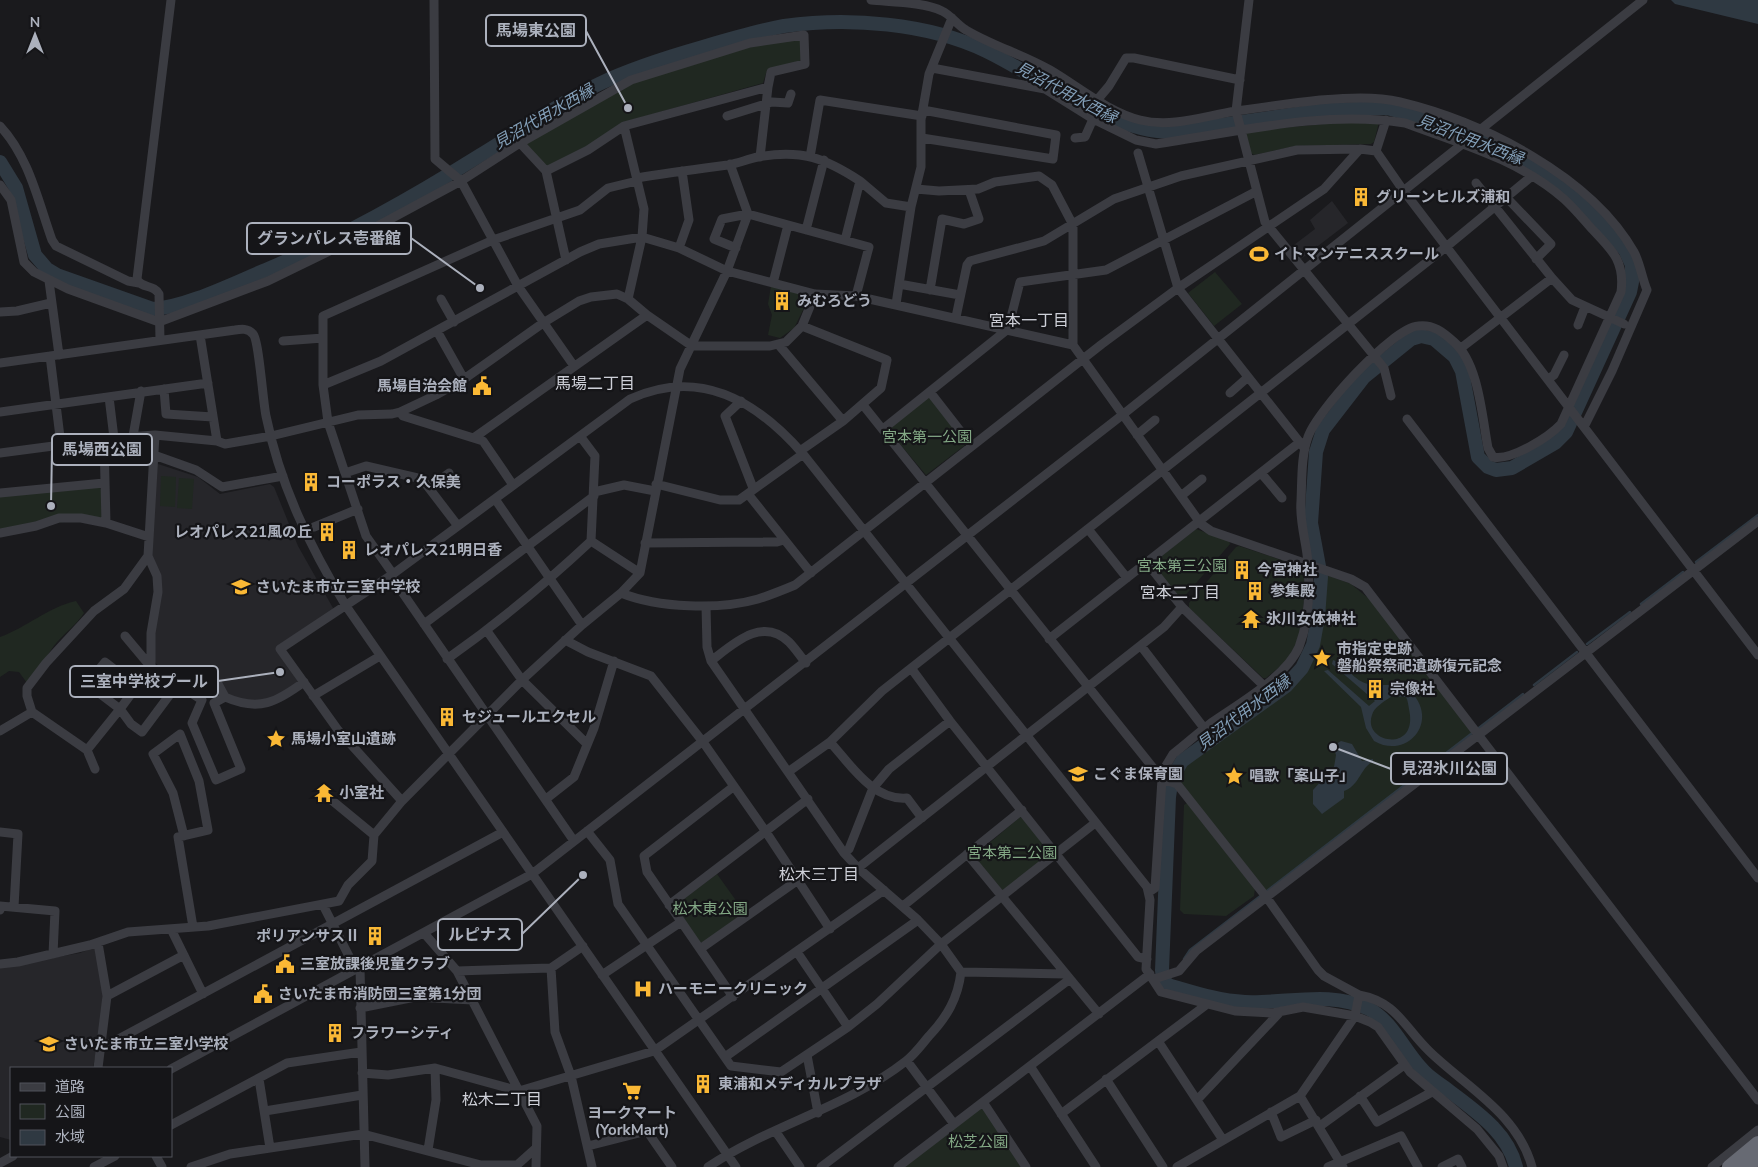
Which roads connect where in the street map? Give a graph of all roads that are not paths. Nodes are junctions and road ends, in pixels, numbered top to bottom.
1 (171, 0) edge
2 (434, 0) edge
3 (871, 0) edge
4 (1249, 0) edge
5 (1643, 0) edge
6 (952, 18) junction
7 (932, 68) junction
8 (1240, 80) junction
9 (768, 87) junction
10 (791, 94) dead end
11 (1098, 99) junction
12 (765, 105) junction
13 (922, 113) junction
14 (1237, 113) junction
15 (727, 116) dead end
16 (1093, 119) junction
17 (1386, 120) junction
18 (0, 126) edge
19 (624, 126) junction
20 (1242, 130) junction
21 (1476, 132) junction
22 (922, 138) junction
23 (1075, 138) dead end
24 (520, 143) junction
25 (1463, 143) junction
26 (1137, 146) junction
27 (1360, 149) junction
28 (1376, 151) junction
29 (760, 157) junction
30 (810, 157) junction
31 (824, 160) junction
32 (1249, 161) junction
33 (730, 164) junction
34 (546, 171) junction
35 (682, 171) junction
36 (1532, 176) junction
37 (637, 180) junction
38 (461, 181) junction
39 (860, 181) junction
40 (1476, 183) dead end
41 (0, 185) edge
42 (1148, 186) junction
43 (916, 189) junction
44 (969, 190) junction
45 (1403, 190) junction
46 (1257, 191) junction
47 (1506, 197) junction
48 (1496, 206) junction
49 (912, 207) junction
50 (748, 214) junction
51 (557, 218) junction
52 (788, 225) junction
53 (1073, 226) junction
54 (1267, 227) junction
55 (806, 230) junction
56 (642, 237) junction
57 (493, 240) junction
58 (845, 240) junction
59 (1164, 240) junction
60 (1446, 246) junction
61 (679, 248) junction
62 (736, 248) junction
63 (1536, 258) junction
64 (566, 260) junction
65 (1305, 269) junction
66 (727, 272) junction
67 (1073, 274) junction
68 (1552, 278) junction
69 (49, 281) junction
70 (139, 283) junction
71 (773, 283) junction
72 (899, 284) junction
73 (518, 286) junction
74 (1178, 288) junction
75 (930, 290) junction
76 (815, 294) junction
77 (960, 295) junction
78 (856, 296) junction
79 (441, 299) dead end
80 (628, 299) junction
81 (51, 303) junction
82 (896, 304) junction
83 (1585, 306) junction
84 (0, 312) edge
85 (646, 315) junction
86 (956, 317) junction
87 (159, 318) junction
88 (1501, 318) junction
89 (454, 322) junction
90 (1617, 322) junction
91 (543, 323) junction
92 (1348, 323) junction
93 (1578, 324) dead end
94 (802, 326) junction
95 (1008, 329) junction
96 (437, 331) junction
97 (200, 335) junction
98 (323, 338) junction
99 (1217, 338) junction
100 (160, 340) junction
101 (283, 341) dead end
102 (778, 344) junction
103 (692, 346) junction
104 (1073, 346) junction
105 (1461, 348) junction
106 (54, 355) junction
107 (1564, 355) dead end
108 (1375, 356) junction
109 (1082, 359) junction
110 (0, 363) edge
111 (574, 366) junction
112 (1247, 378) junction
113 (464, 379) junction
114 (1548, 380) junction
115 (208, 383) junction
116 (323, 385) junction
117 (677, 388) junction
118 (164, 389) junction
119 (141, 392) junction
120 (930, 392) junction
121 (1230, 393) dead end
122 (1260, 393) junction
123 (1391, 396) dead end
124 (109, 397) junction
125 (742, 400) junction
126 (57, 405) junction
127 (863, 405) junction
128 (1569, 407) junction
129 (0, 412) edge
130 (400, 412) junction
131 (1121, 416) junction
132 (213, 417) junction
133 (1407, 419) dead end
134 (1155, 420) dead end
135 (843, 421) junction
136 (328, 422) junction
137 (1581, 424) junction
138 (883, 429) junction
139 (155, 435) junction
140 (1137, 435) junction
141 (133, 436) junction
142 (271, 436) junction
143 (580, 436) junction
144 (475, 437) junction
145 (114, 438) junction
146 (104, 440) junction
147 (217, 441) junction
148 (61, 446) junction
149 (972, 446) junction
150 (1302, 446) junction
151 (802, 452) junction
152 (0, 453) edge
153 (154, 455) junction
154 (1162, 470) junction
155 (345, 473) junction
156 (449, 473) dead end
157 (1262, 473) junction
158 (283, 476) junction
159 (1202, 480) dead end
160 (925, 482) junction
161 (104, 483) junction
162 (514, 485) junction
163 (429, 488) junction
164 (656, 488) junction
165 (751, 491) junction
166 (0, 493) edge
167 (594, 494) junction
168 (1180, 496) junction
169 (495, 498) junction
170 (1282, 498) dead end
171 (358, 509) junction
172 (1758, 520) edge
173 (1199, 522) junction
174 (106, 523) junction
175 (458, 526) junction
176 (314, 527) dead end
177 (1088, 529) junction
178 (864, 530) junction
179 (0, 533) edge
180 (967, 534) junction
181 (149, 537) junction
182 (784, 540) junction
183 (591, 542) junction
184 (645, 543) junction
185 (528, 546) junction
186 (148, 556) junction
187 (1147, 563) junction
188 (1310, 564) junction
189 (1694, 571) junction
190 (640, 573) junction
191 (811, 573) junction
192 (392, 575) junction
193 (1127, 578) junction
194 (550, 579) junction
195 (906, 584) junction
196 (1010, 590) junction
197 (621, 593) junction
198 (346, 606) junction
199 (706, 606) junction
200 (1182, 606) junction
201 (424, 624) junction
202 (582, 625) junction
203 (487, 631) junction
204 (125, 636) dead end
205 (950, 638) junction
206 (1049, 639) junction
207 (566, 640) junction
208 (1141, 646) junction
209 (1586, 652) junction
210 (1758, 655) edge
211 (380, 656) junction
212 (447, 659) junction
213 (614, 661) junction
214 (711, 661) junction
215 (806, 663) junction
216 (151, 668) junction
217 (911, 668) junction
218 (522, 680) junction
219 (304, 682) junction
220 (177, 685) junction
221 (1263, 685) junction
222 (136, 686) junction
223 (1087, 688) junction
224 (188, 691) junction
225 (314, 696) junction
226 (226, 697) junction
227 (120, 709) junction
228 (744, 710) junction
229 (32, 712) junction
230 (486, 715) junction
231 (950, 721) junction
232 (1204, 728) junction
233 (0, 731) edge
234 (1478, 735) junction
235 (1027, 736) junction
236 (703, 742) junction
237 (830, 742) junction
238 (587, 744) junction
239 (87, 750) junction
240 (448, 754) junction
241 (987, 767) junction
242 (94, 769) dead end
243 (788, 772) junction
244 (1162, 779) junction
245 (734, 787) junction
246 (872, 788) junction
247 (329, 798) dead end
248 (546, 799) junction
249 (808, 799) junction
250 (402, 801) junction
251 (1022, 810) junction
252 (922, 818) junction
253 (1095, 823) junction
254 (587, 831) junction
255 (0, 832) edge
256 (503, 832) junction
257 (766, 832) junction
258 (374, 834) junction
259 (184, 836) junction
260 (574, 841) junction
261 (844, 853) junction
262 (967, 854) junction
263 (1057, 854) junction
264 (858, 868) junction
265 (532, 874) junction
266 (1758, 878) edge
267 (798, 880) junction
268 (884, 890) junction
269 (1149, 892) junction
270 (1004, 896) junction
271 (1267, 898) junction
272 (323, 905) junction
273 (669, 905) junction
274 (903, 906) junction
275 (14, 907) junction
276 (0, 910) edge
277 (918, 920) junction
278 (681, 922) junction
279 (332, 925) junction
280 (193, 927) junction
281 (171, 929) junction
282 (830, 929) junction
283 (424, 933) junction
284 (98, 942) junction
285 (646, 944) junction
286 (941, 944) junction
287 (582, 946) junction
288 (700, 949) junction
289 (797, 952) junction
290 (53, 954) junction
291 (184, 955) junction
292 (1147, 959) junction
293 (0, 964) edge
294 (551, 968) junction
295 (358, 969) junction
296 (457, 971) junction
297 (960, 972) junction
298 (602, 975) junction
299 (1067, 976) junction
300 (1152, 977) junction
301 (822, 989) junction
302 (204, 994) junction
303 (107, 996) junction
304 (733, 997) junction
305 (1359, 997) junction
306 (473, 1000) junction
307 (1206, 1005) junction
308 (360, 1008) junction
309 (1281, 1011) junction
310 (1099, 1014) junction
311 (1355, 1016) junction
312 (698, 1020) junction
313 (848, 1027) junction
314 (1158, 1041) junction
315 (100, 1049) junction
316 (654, 1051) junction
317 (361, 1052) junction
318 (807, 1055) junction
319 (725, 1057) junction
320 (907, 1061) junction
321 (1404, 1065) junction
322 (1030, 1066) junction
323 (98, 1067) edge
324 (172, 1068) edge
325 (435, 1068) junction
326 (362, 1073) junction
327 (571, 1076) junction
328 (259, 1078) junction
329 (1106, 1079) junction
330 (927, 1087) junction
331 (519, 1091) junction
332 (1432, 1092) junction
333 (362, 1095) junction
334 (1300, 1096) junction
335 (1360, 1096) junction
336 (1197, 1100) junction
337 (1758, 1100) edge
338 (983, 1102) junction
339 (265, 1111) junction
340 (1271, 1112) junction
341 (818, 1113) junction
342 (1061, 1114) junction
343 (1318, 1123) junction
344 (954, 1124) junction
345 (172, 1125) edge
346 (1758, 1130) edge
347 (776, 1132) junction
348 (363, 1134) junction
349 (1222, 1140) junction
350 (1758, 1143) edge
351 (588, 1146) junction
352 (270, 1148) junction
353 (536, 1148) junction
354 (428, 1150) junction
355 (727, 1154) junction
356 (113, 1157) edge
357 (1758, 1158) edge
358 (1342, 1164) edge
359 (481, 1166) edge
360 (94, 1167) edge
361 (191, 1167) edge
362 (365, 1167) edge
363 (536, 1167) edge
364 (592, 1167) edge
365 (672, 1167) edge
366 (708, 1167) edge
367 (736, 1167) edge
368 (800, 1167) edge
369 (821, 1167) edge
370 (898, 1167) edge
371 (1026, 1167) edge
372 (1096, 1167) edge
373 (1163, 1167) edge
374 (1177, 1167) edge
375 (1328, 1167) edge
376 (1418, 1167) edge
377 (1442, 1167) edge
378 (1462, 1167) edge
379 (1502, 1167) edge
380 (1532, 1167) edge
381 (1712, 1167) edge
382 (1729, 1167) edge
383 (1746, 1167) edge

1 - 70 street
2 - 38 street
3 - 6 street
4 - 8 street
5 - 21 street
6 - 7 street
6 - 11 street
7 - 13 street
7 - 16 street
8 - 11 street
8 - 14 street
9 - 12 street
9 - 19 street
9 - 24 street
10 - 12 street
11 - 14 street
12 - 15 street
12 - 29 street
13 - 22 street
13 - 22 street
13 - 30 street
14 - 20 street
14 - 21 street
16 - 23 street
16 - 26 street
17 - 20 street
17 - 25 street
17 - 28 street
18 - 70 street
19 - 34 street
19 - 37 street
20 - 26 street
20 - 32 street
21 - 25 street
21 - 137 street
22 - 43 street
24 - 34 street
24 - 38 street
25 - 36 street
25 - 45 street
26 - 42 street
27 - 28 street
27 - 32 street
27 - 54 street
28 - 45 street
29 - 30 street
29 - 33 street
30 - 31 street
31 - 39 street
31 - 55 street
32 - 42 street
32 - 46 street
33 - 35 street
33 - 50 street
34 - 51 street
35 - 37 street
35 - 61 street
36 - 47 street
36 - 90 street
37 - 51 street
37 - 56 street
38 - 57 street
38 - 87 street
39 - 49 street
39 - 58 street
40 - 48 street
41 - 69 street
42 - 53 street
42 - 59 street
43 - 44 street
43 - 49 street
44 - 53 street
44 - 75 street
45 - 60 street
45 - 65 street
46 - 54 street
46 - 59 street
47 - 48 street
47 - 63 street
48 - 60 street
48 - 63 street
49 - 72 street
50 - 52 street
50 - 62 street
50 - 62 street
51 - 57 street
51 - 64 street
52 - 55 street
52 - 71 street
53 - 67 street
53 - 77 street
54 - 65 street
54 - 74 street
55 - 58 street
56 - 61 street
56 - 64 street
56 - 80 street
57 - 73 street
57 - 98 street
58 - 78 street
59 - 67 street
59 - 74 street
60 - 88 street
60 - 92 street
61 - 66 street
62 - 66 street
63 - 68 street
64 - 73 street
65 - 92 street
65 - 99 street
66 - 71 street
66 - 103 street
67 - 95 street
67 - 104 street
68 - 83 street
68 - 88 street
69 - 81 street
69 - 87 street
70 - 87 street
71 - 76 street
72 - 75 street
72 - 82 street
73 - 89 street
73 - 91 street
74 - 99 street
74 - 109 street
75 - 77 street
76 - 78 street
76 - 94 street
77 - 86 street
78 - 82 street
79 - 89 street
80 - 85 street
80 - 91 street
81 - 84 street
81 - 106 street
82 - 86 street
83 - 90 street
83 - 93 street
85 - 103 street
85 - 111 street
86 - 95 street
87 - 100 street
88 - 105 street
88 - 114 street
89 - 96 street
90 - 128 street
91 - 111 street
91 - 113 street
92 - 108 street
92 - 122 street
94 - 102 street
94 - 127 street
95 - 104 street
95 - 120 street
96 - 113 street
96 - 116 street
97 - 100 street
97 - 115 street
97 - 142 street
98 - 101 street
98 - 116 street
99 - 112 street
99 - 131 street
100 - 106 street
102 - 103 street
102 - 135 street
103 - 117 street
104 - 109 street
105 - 108 street
105 - 128 street
106 - 110 street
106 - 126 street
107 - 114 street
108 - 123 street
108 - 150 street
109 - 131 street
109 - 149 street
111 - 144 street
112 - 121 street
112 - 122 street
113 - 130 street
114 - 128 street
115 - 118 street
115 - 132 street
116 - 136 street
117 - 125 street
117 - 143 street
117 - 164 street
118 - 119 street
118 - 132 street
119 - 124 street
119 - 141 street
120 - 138 street
120 - 149 street
122 - 150 street
122 - 154 street
124 - 126 street
124 - 145 street
125 - 151 street
125 - 165 street
126 - 129 street
126 - 148 street
127 - 135 street
127 - 138 street
128 - 137 street
130 - 136 street
130 - 144 street
131 - 140 street
131 - 180 street
132 - 147 street
133 - 209 street
134 - 140 street
135 - 151 street
136 - 142 street
136 - 155 street
137 - 189 street
138 - 160 street
139 - 141 street
139 - 147 street
139 - 153 street
140 - 154 street
141 - 145 street
142 - 147 street
142 - 158 street
143 - 162 street
143 - 167 street
144 - 162 street
145 - 146 street
146 - 148 street
146 - 161 street
148 - 152 street
149 - 160 street
150 - 157 street
150 - 188 street
151 - 165 street
151 - 178 street
153 - 158 street
153 - 181 street
154 - 168 street
154 - 177 street
155 - 163 street
155 - 171 street
156 - 163 street
157 - 170 street
157 - 173 street
158 - 198 street
159 - 168 street
160 - 178 street
160 - 180 street
161 - 166 street
161 - 174 street
162 - 169 street
163 - 175 street
164 - 165 street
164 - 167 street
164 - 184 street
165 - 182 street
167 - 183 street
167 - 185 street
168 - 173 street
169 - 175 street
169 - 185 street
171 - 176 street
171 - 192 street
172 - 189 street
173 - 187 street
173 - 188 street
174 - 179 street
174 - 181 street
175 - 192 street
177 - 193 street
177 - 196 street
178 - 191 street
178 - 195 street
180 - 195 street
180 - 196 street
181 - 186 street
182 - 184 street
182 - 191 street
183 - 190 street
183 - 194 street
184 - 190 street
185 - 194 street
185 - 201 street
186 - 216 street
186 - 229 street
187 - 193 street
187 - 200 street
188 - 221 street
188 - 234 street
189 - 209 street
189 - 210 street
190 - 197 street
191 - 199 street
192 - 198 street
192 - 201 street
193 - 206 street
194 - 202 street
194 - 203 street
195 - 205 street
195 - 215 street
196 - 205 street
196 - 206 street
197 - 199 street
197 - 202 street
198 - 211 street
198 - 219 street
199 - 214 street
200 - 208 street
200 - 221 street
201 - 212 street
202 - 207 street
203 - 212 street
203 - 218 street
204 - 216 street
205 - 217 street
205 - 235 street
206 - 223 street
207 - 213 street
207 - 218 street
208 - 223 street
208 - 232 street
209 - 234 street
209 - 266 street
211 - 225 street
211 - 240 street
212 - 230 street
213 - 236 street
213 - 238 street
214 - 215 street
214 - 228 street
215 - 228 street
216 - 220 street
216 - 222 street
217 - 231 street
217 - 237 street
218 - 230 street
218 - 238 street
219 - 225 street
219 - 226 street
220 - 224 street
220 - 227 street
221 - 232 street
222 - 227 street
222 - 227 street
223 - 235 street
223 - 244 street
224 - 226 street
224 - 226 street
225 - 250 street
227 - 239 street
228 - 236 street
228 - 243 street
229 - 233 street
229 - 239 street
230 - 240 street
230 - 248 street
231 - 241 street
231 - 246 street
232 - 244 street
234 - 271 street
234 - 337 street
235 - 241 street
235 - 253 street
236 - 245 street
236 - 254 street
237 - 243 street
237 - 246 street
238 - 248 street
239 - 242 street
240 - 250 street
240 - 256 street
241 - 251 street
241 - 252 street
243 - 249 street
244 - 269 street
244 - 271 street
245 - 257 street
245 - 273 street
246 - 252 street
246 - 261 street
247 - 258 street
248 - 260 street
249 - 257 street
249 - 261 street
250 - 258 street
251 - 262 street
251 - 263 street
252 - 264 street
253 - 263 street
253 - 269 street
254 - 260 street
254 - 285 street
255 - 275 street
256 - 265 street
256 - 279 street
257 - 267 street
257 - 273 street
258 - 272 street
259 - 259 street
259 - 280 street
260 - 265 street
261 - 264 street
262 - 270 street
262 - 274 street
263 - 270 street
263 - 292 street
264 - 268 street
265 - 283 street
265 - 287 street
267 - 282 street
267 - 288 street
268 - 274 street
268 - 282 street
269 - 292 street
270 - 286 street
270 - 299 street
271 - 300 street
271 - 305 street
272 - 279 street
272 - 280 street
273 - 278 street
274 - 277 street
275 - 276 street
275 - 290 street
277 - 286 street
277 - 301 street
278 - 285 street
278 - 288 street
279 - 295 street
279 - 302 street
280 - 281 street
281 - 284 street
281 - 291 street
282 - 289 street
283 - 295 street
283 - 296 street
284 - 290 street
284 - 303 street
285 - 298 street
285 - 312 street
286 - 297 street
286 - 313 street
287 - 294 street
287 - 298 street
288 - 304 street
289 - 301 street
289 - 304 street
290 - 293 street
291 - 302 street
291 - 303 street
292 - 300 street
294 - 296 street
294 - 327 street
295 - 308 street
295 - 324 street
296 - 306 street
297 - 299 street
297 - 320 street
298 - 316 street
299 - 310 street
299 - 330 street
300 - 307 street
300 - 310 street
301 - 313 street
301 - 319 street
302 - 315 street
303 - 315 street
304 - 312 street
305 - 311 street
305 - 380 street
306 - 308 street
306 - 331 street
307 - 309 street
307 - 314 street
308 - 317 street
309 - 311 street
309 - 336 street
310 - 322 street
311 - 321 street
311 - 334 street
312 - 316 street
312 - 319 street
313 - 318 street
314 - 329 street
314 - 336 street
315 - 323 street
316 - 327 street
316 - 355 street
317 - 326 street
317 - 328 street
318 - 319 street
318 - 341 street
320 - 330 street
320 - 341 street
321 - 332 street
321 - 335 street
322 - 338 street
322 - 342 street
325 - 326 street
325 - 331 street
325 - 354 street
326 - 333 street
327 - 331 street
327 - 351 street
328 - 339 street
328 - 345 street
329 - 342 street
329 - 373 street
330 - 344 street
330 - 369 street
331 - 353 street
332 - 335 street
332 - 379 street
333 - 339 street
333 - 348 street
334 - 340 street
334 - 343 street
335 - 343 street
336 - 349 street
338 - 344 street
338 - 371 street
339 - 352 street
340 - 343 street
340 - 349 street
341 - 347 street
342 - 372 street
343 - 358 street
344 - 370 street
346 - 381 street
347 - 355 street
347 - 368 street
348 - 352 street
348 - 354 street
348 - 362 street
349 - 374 street
350 - 382 highway
351 - 364 street
351 - 365 street
352 - 361 street
353 - 359 street
353 - 363 street
354 - 359 street
355 - 366 street
355 - 367 street
356 - 360 street
357 - 383 highway
358 - 375 street
358 - 376 street
377 - 378 street

